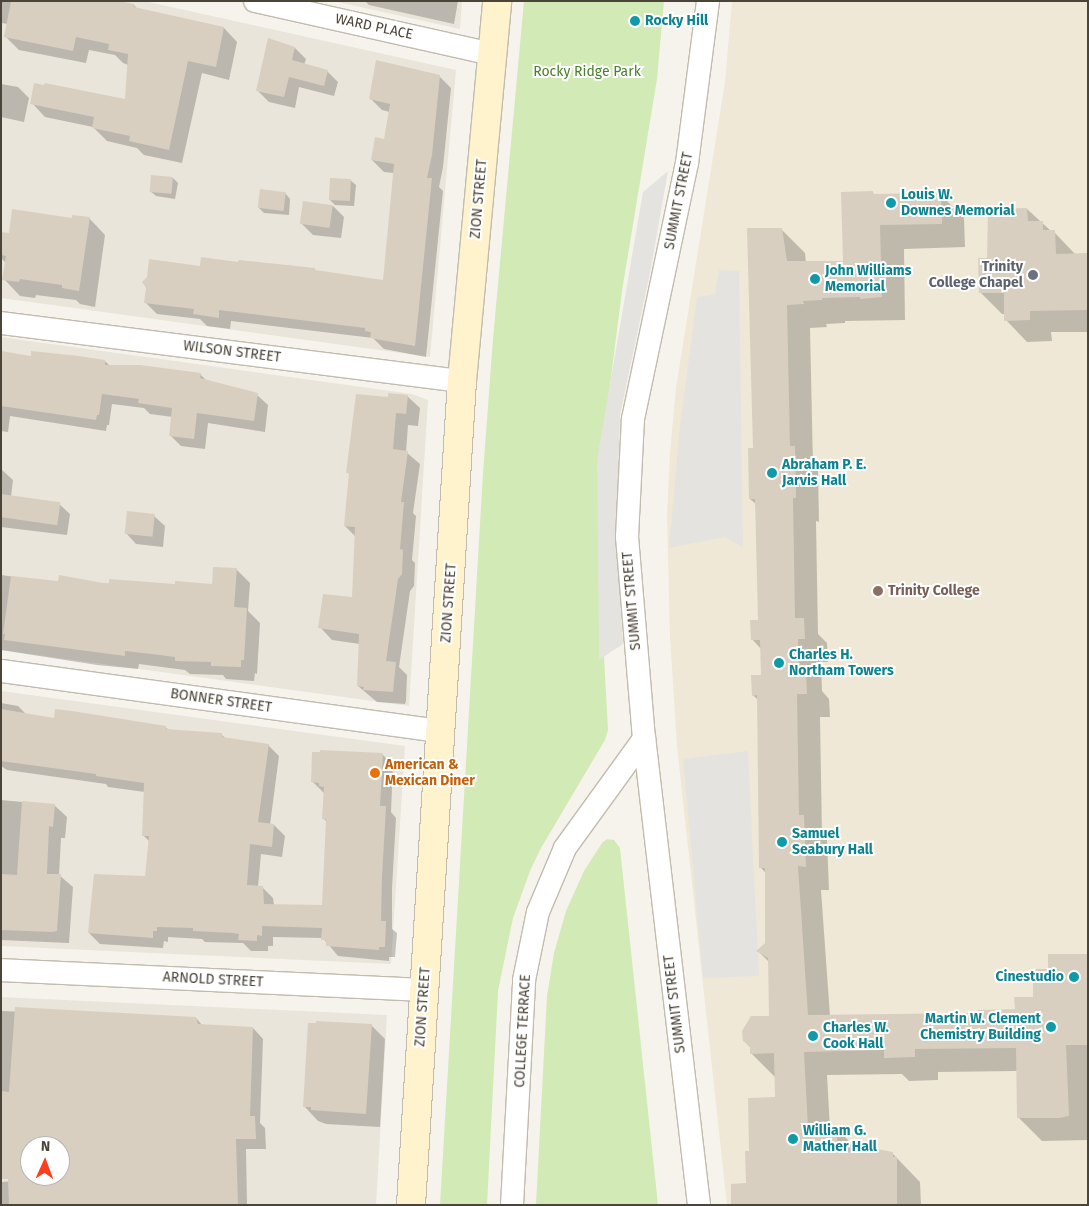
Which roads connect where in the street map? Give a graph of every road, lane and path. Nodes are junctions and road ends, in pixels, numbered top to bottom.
1 (255, 1) edge
2 (497, 1) edge
3 (708, 1) edge
4 (492, 54) junction
5 (1, 323) edge
6 (462, 381) junction
7 (1, 671) edge
8 (441, 731) junction
9 (644, 739) junction
10 (1, 970) edge
11 (424, 990) junction
12 (411, 1205) edge
13 (512, 1205) edge
14 (699, 1205) edge

1 - 4 street, WARD PLACE
2 - 4 main road, ZION STREET
3 - 9 street, SUMMIT STREET
4 - 6 main road, ZION STREET
5 - 6 street, WILSON STREET
6 - 8 main road, ZION STREET
7 - 8 street, BONNER STREET
8 - 11 main road, ZION STREET
9 - 13 street, COLLEGE TERRACE
9 - 14 street, SUMMIT STREET
10 - 11 street, ARNOLD STREET
11 - 12 main road, ZION STREET

